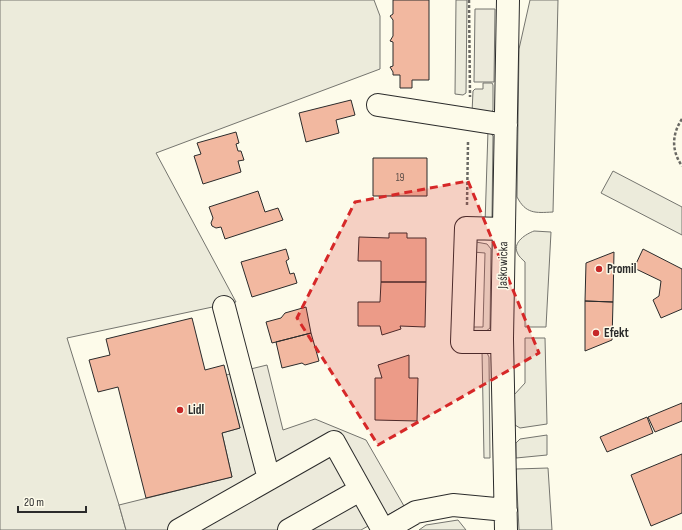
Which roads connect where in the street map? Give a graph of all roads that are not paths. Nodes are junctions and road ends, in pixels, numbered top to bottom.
1 (508, 0) edge
2 (378, 105) dead end
3 (506, 125) junction
4 (504, 229) junction
5 (224, 307) dead end
6 (502, 342) junction
7 (269, 479) junction
8 (360, 490) junction
9 (506, 520) edge
10 (178, 530) edge
11 (289, 530) edge
12 (384, 530) edge

1 - 3 street, Jaśkowicka
2 - 3 street
3 - 4 street, Jaśkowicka
4 - 6 street, Jaśkowicka
4 - 6 street
5 - 7 street
6 - 9 street, Jaśkowicka
7 - 8 street
7 - 10 street
8 - 11 street
8 - 12 street
9 - 12 street

